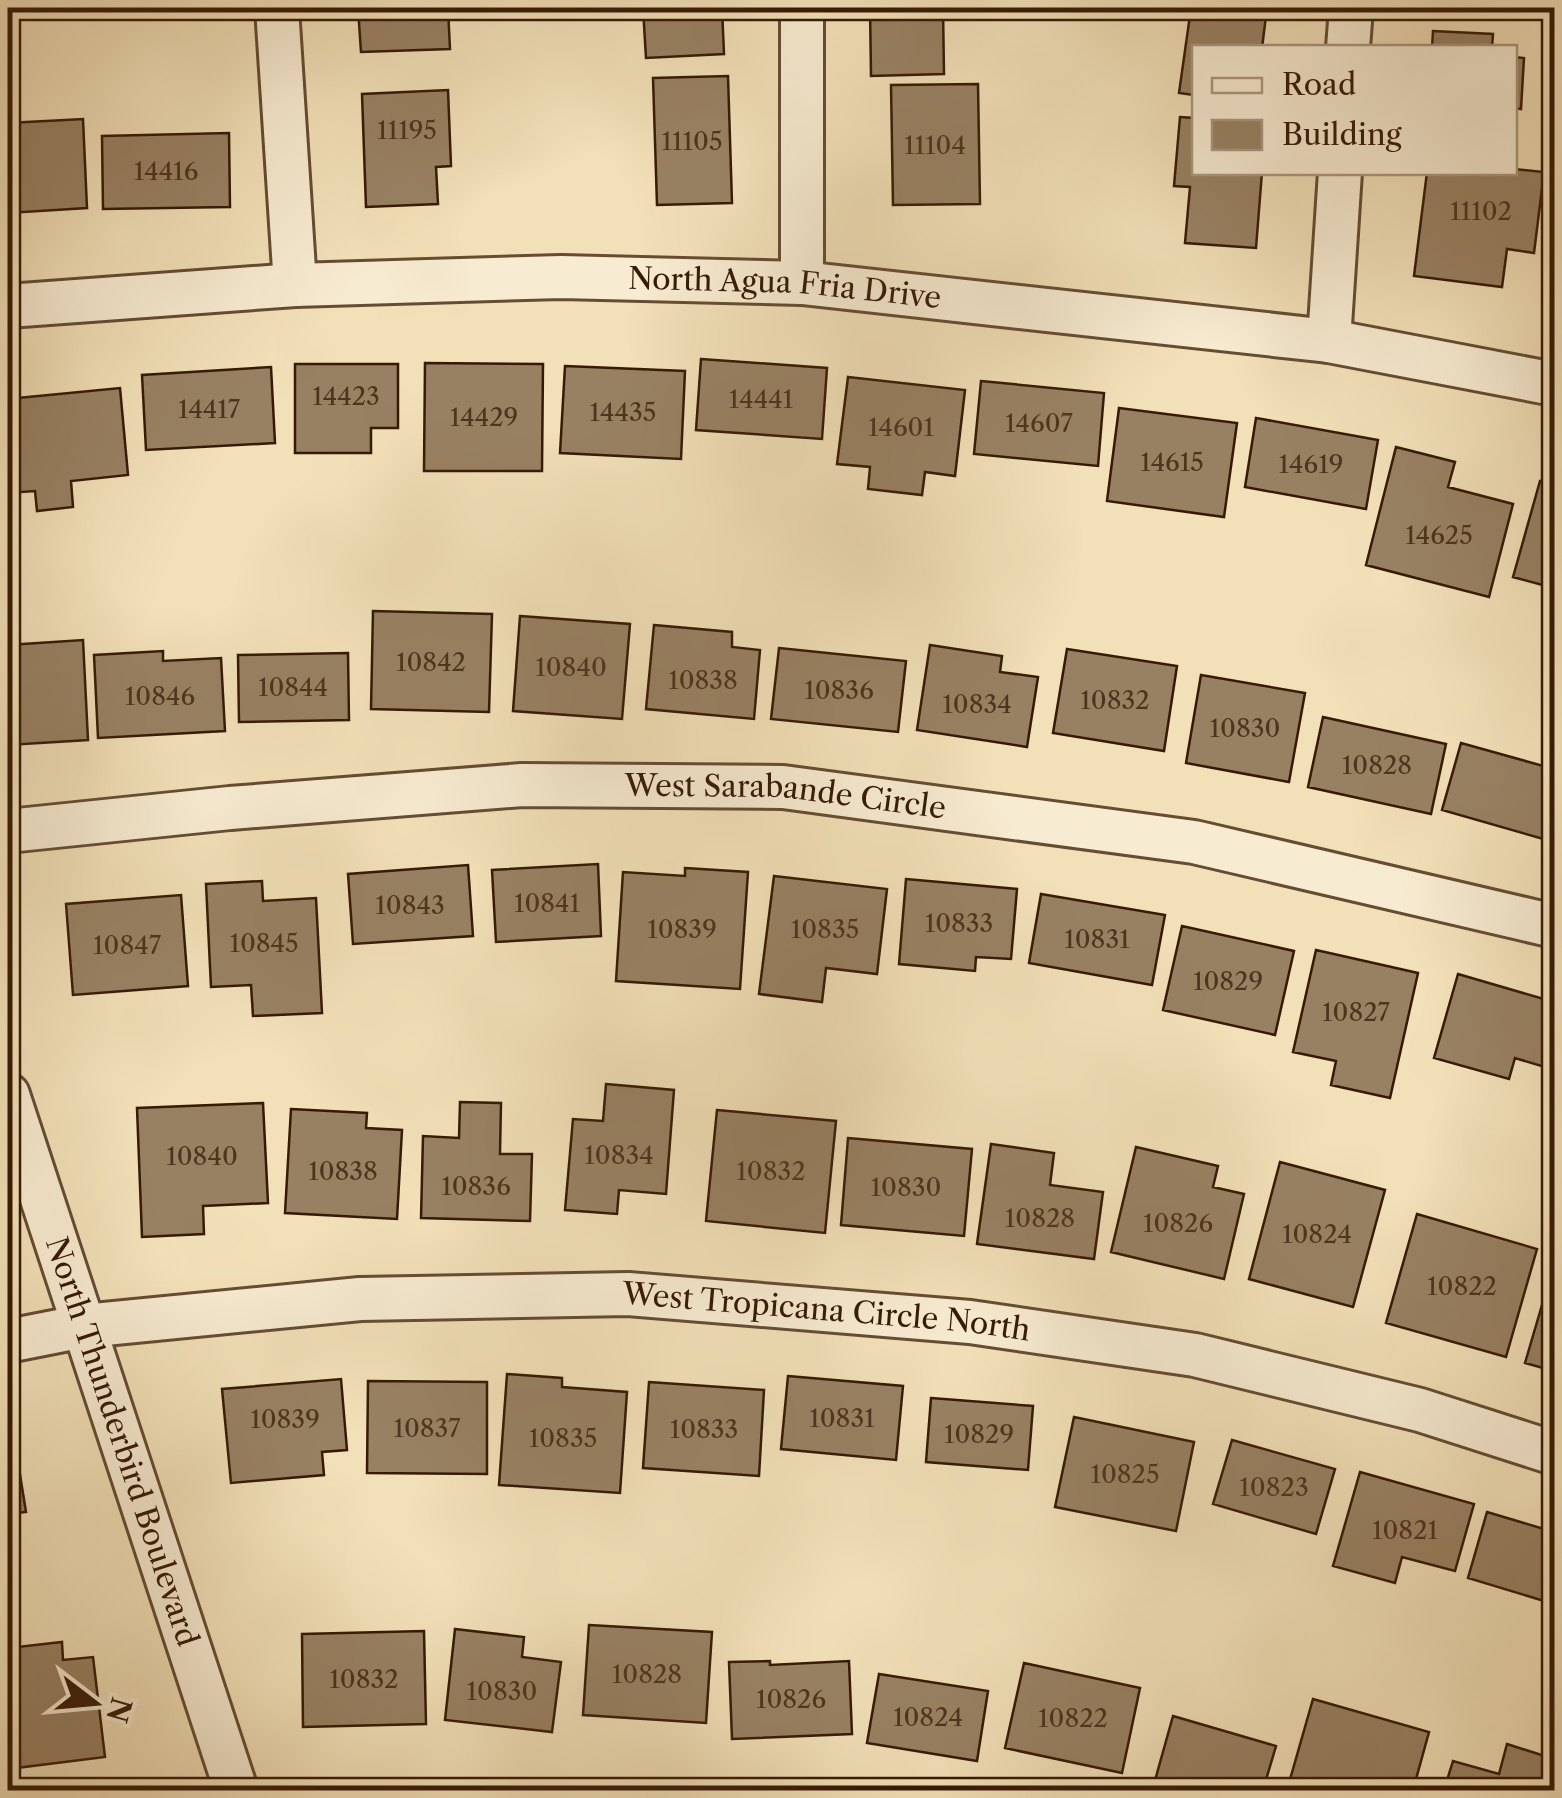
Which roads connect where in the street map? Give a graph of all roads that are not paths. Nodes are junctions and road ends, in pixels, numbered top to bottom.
1 (277, 8) edge
2 (802, 8) edge
3 (1350, 8) edge
4 (1348, 45) edge
5 (1340, 175) edge
6 (802, 283) junction
7 (295, 285) junction
8 (8, 306) edge
9 (1329, 341) junction
10 (1554, 384) edge
11 (8, 831) edge
12 (1554, 926) edge
13 (8, 1095) edge
14 (84, 1326) junction
15 (8, 1341) edge
16 (1554, 1453) edge
17 (236, 1790) edge

1 - 7 street
2 - 6 street
3 - 4 street
5 - 9 street
6 - 7 street, North Agua Fria Drive
6 - 9 street, North Agua Fria Drive
7 - 8 street, North Agua Fria Drive
9 - 10 street, North Agua Fria Drive
11 - 12 street, West Sarabande Circle
13 - 14 street, North Thunderbird Boulevard
14 - 15 street, West Tropicana Circle North
14 - 16 street, West Tropicana Circle North
14 - 17 street, North Thunderbird Boulevard

